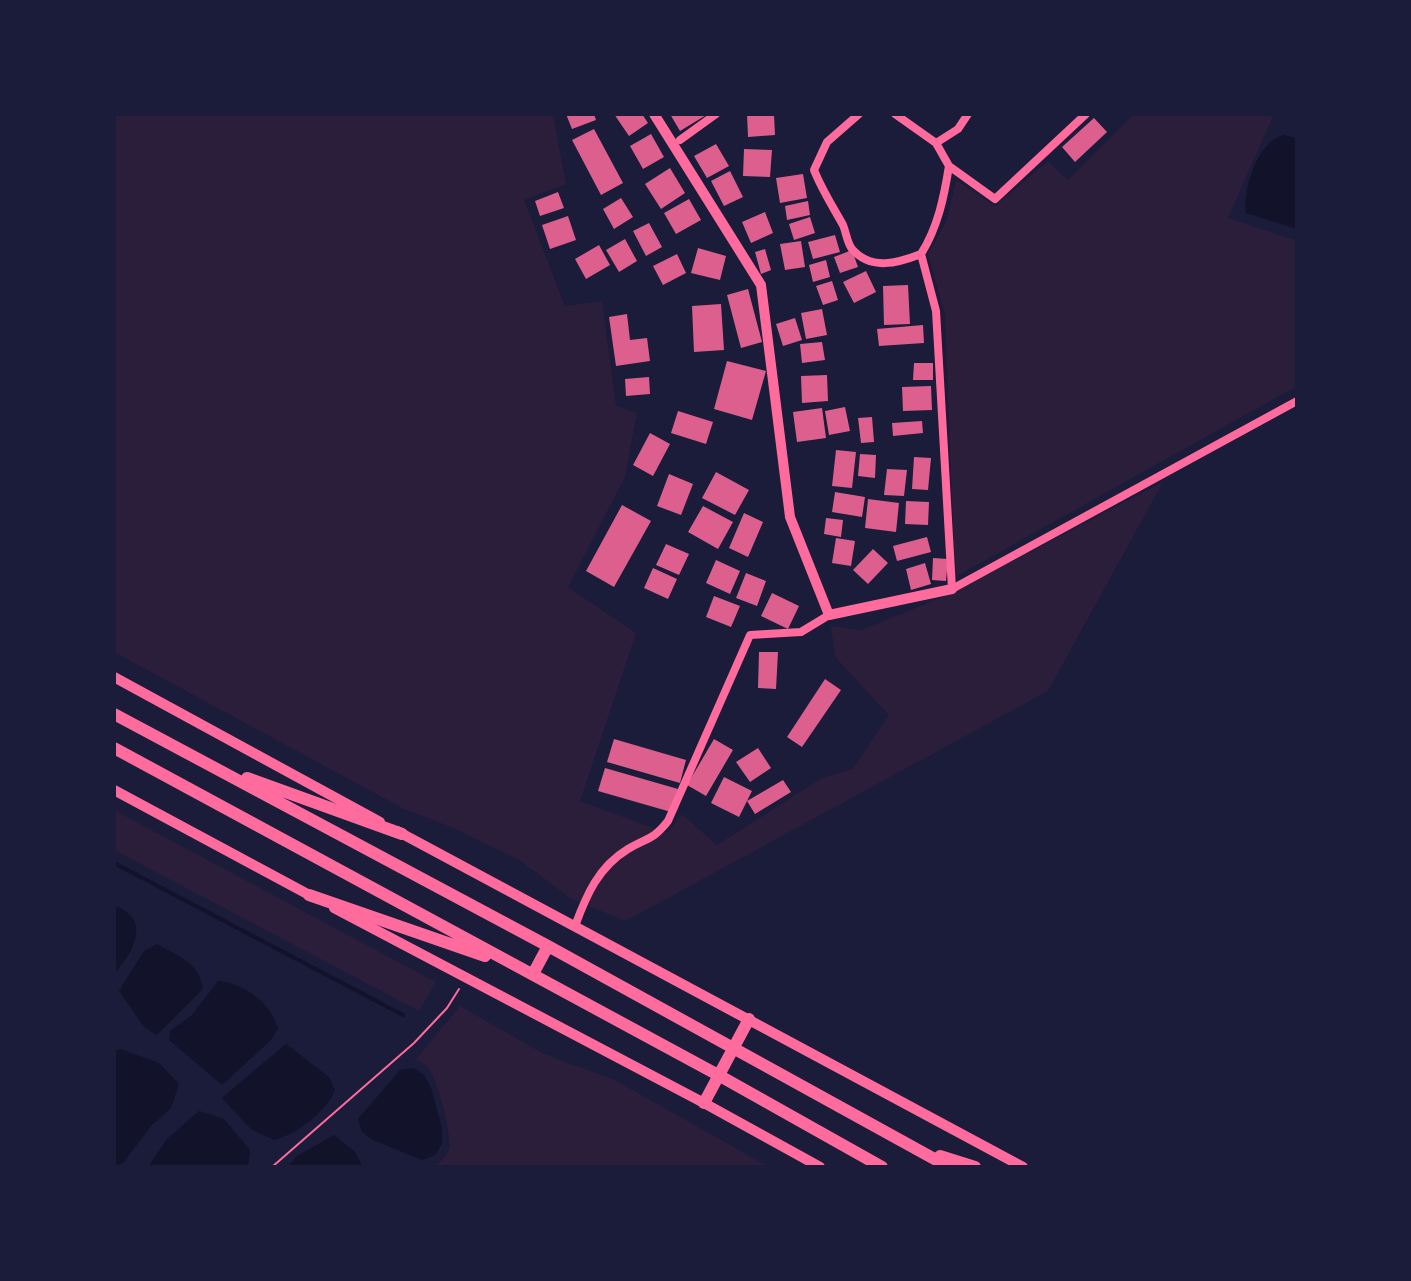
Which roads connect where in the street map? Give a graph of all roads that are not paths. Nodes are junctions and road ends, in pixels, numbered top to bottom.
1 (654, 114) edge
2 (716, 114) edge
3 (859, 114) edge
4 (895, 114) edge
5 (968, 114) edge
6 (1086, 114) edge
7 (680, 140) dead end
8 (936, 143) junction
9 (949, 166) junction
10 (921, 254) junction
11 (1297, 401) edge
12 (952, 589) junction
13 (829, 615) junction
14 (114, 677) edge
15 (114, 714) edge
16 (114, 748) edge
17 (206, 763) junction
18 (114, 790) edge
19 (402, 834) junction
20 (309, 895) junction
21 (575, 926) junction
22 (548, 946) junction
23 (518, 967) junction
24 (533, 974) junction
25 (749, 1019) junction
26 (732, 1050) junction
27 (720, 1076) junction
28 (704, 1103) junction
29 (910, 1146) junction
30 (924, 1161) edge
31 (820, 1167) edge
32 (882, 1167) edge
33 (949, 1167) edge
34 (975, 1167) edge
35 (1023, 1167) edge

1 - 13 street
2 - 7 street
3 - 10 street
4 - 8 street
5 - 8 street
6 - 9 street
8 - 9 street
9 - 10 street
10 - 12 street
11 - 12 street
12 - 13 street
13 - 21 street
14 - 19 street
15 - 17 main road
16 - 23 main road
17 - 19 main road
17 - 22 main road
18 - 20 street
19 - 21 street
20 - 23 main road
20 - 28 street
21 - 25 street
22 - 24 main road
22 - 26 main road
23 - 24 main road
24 - 27 main road
25 - 26 main road
25 - 35 street
26 - 27 main road
26 - 29 main road
27 - 28 main road
27 - 32 main road
28 - 31 street
29 - 30 main road
29 - 34 main road
30 - 33 main road

